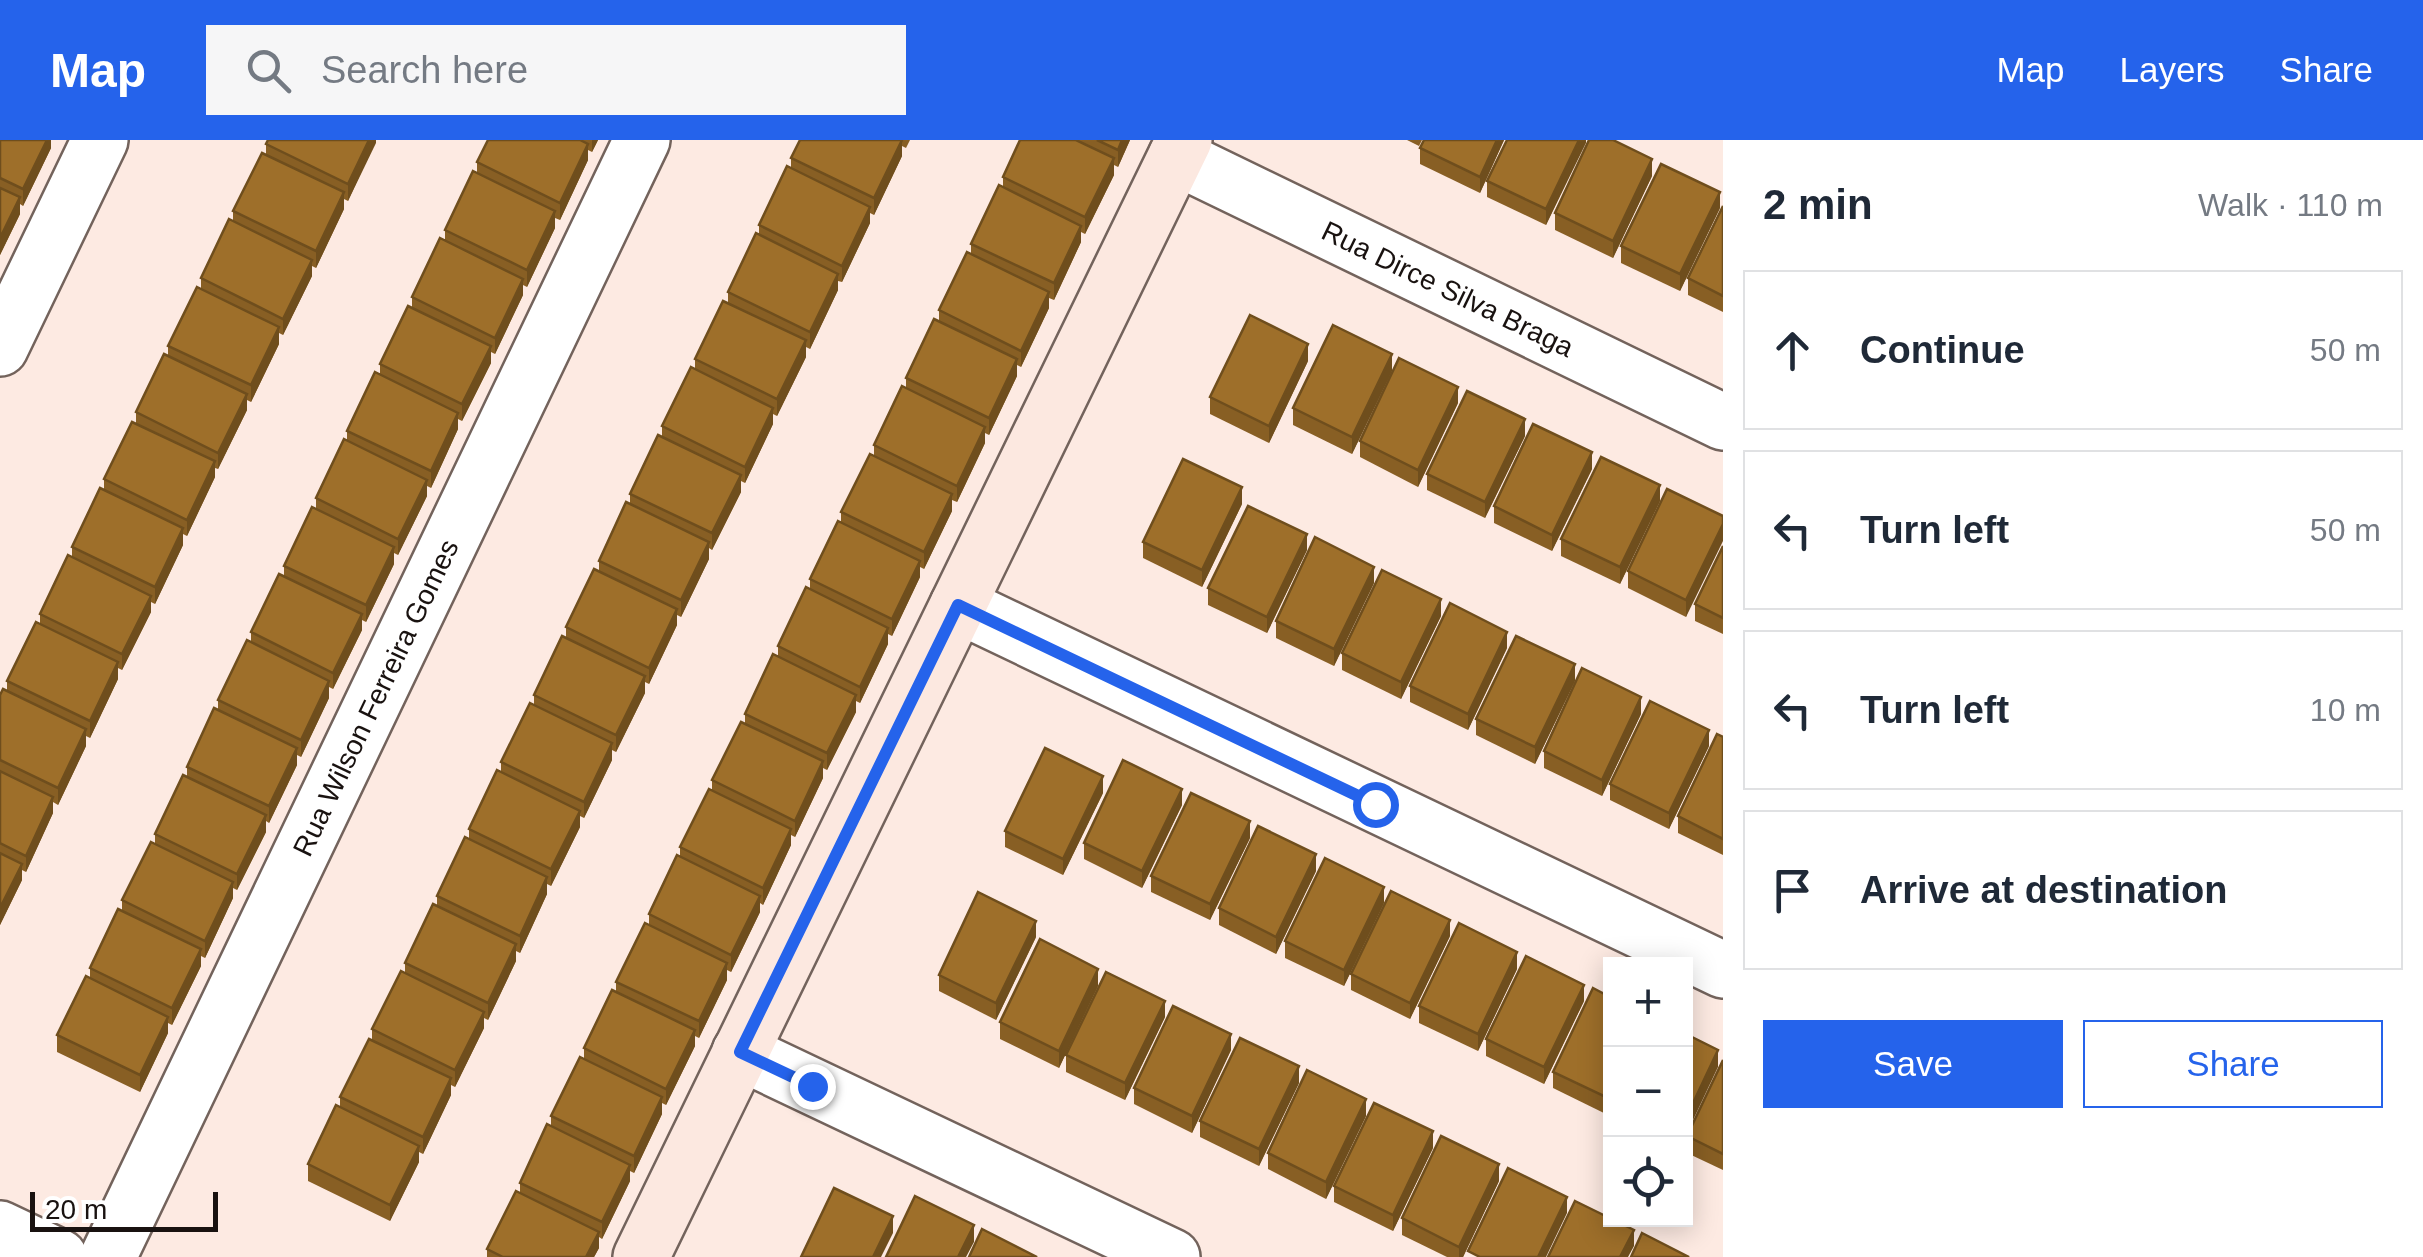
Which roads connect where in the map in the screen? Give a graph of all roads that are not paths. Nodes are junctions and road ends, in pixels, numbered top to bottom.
1 (100, 140) edge
2 (642, 140) edge
3 (1180, 148) edge
4 (0, 348) edge
5 (1723, 422) edge
6 (958, 605) junction
7 (1723, 970) edge
8 (740, 1052) junction
9 (0, 1228) edge
10 (59, 1257) edge
11 (108, 1257) edge
12 (641, 1257) edge
13 (1172, 1257) edge

1 - 4 street
2 - 11 street, Rua Wilson Ferreira Gomes
3 - 5 street, Rua Dirce Silva Braga
3 - 6 street
6 - 7 street
6 - 8 street
8 - 12 street
8 - 13 street
9 - 10 street

